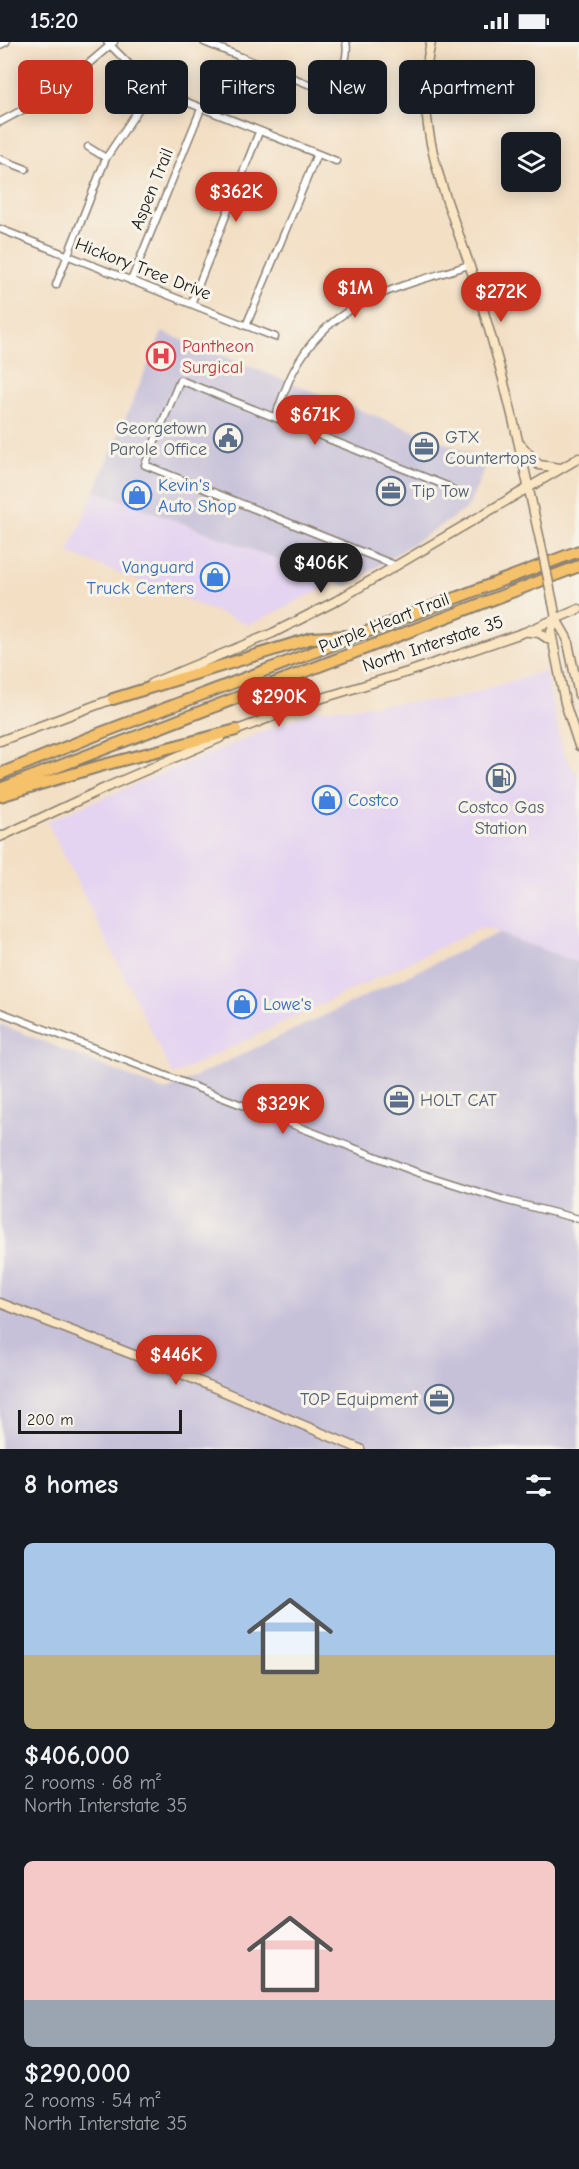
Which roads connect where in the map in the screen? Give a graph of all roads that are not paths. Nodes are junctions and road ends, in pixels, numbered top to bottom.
1 (6, 42) edge
2 (204, 42) edge
3 (346, 42) edge
4 (431, 42) edge
5 (111, 43) edge
6 (0, 45) edge
7 (124, 60) edge
8 (200, 111) edge
9 (135, 114) edge
10 (214, 114) edge
11 (0, 122) edge
12 (259, 132) junction
13 (88, 147) dead end
14 (317, 154) junction
15 (106, 158) junction
16 (0, 159) edge
17 (336, 161) dead end
18 (26, 169) dead end
19 (0, 229) edge
20 (67, 255) junction
21 (469, 265) junction
22 (131, 281) junction
23 (56, 285) dead end
24 (191, 304) junction
25 (246, 326) junction
26 (275, 337) dead end
27 (275, 417) junction
28 (519, 442) junction
29 (579, 458) edge
30 (561, 468) junction
31 (528, 486) junction
32 (459, 494) dead end
33 (579, 551) edge
34 (397, 566) junction
35 (579, 566) edge
36 (579, 574) edge
37 (518, 590) junction
38 (579, 609) edge
39 (556, 619) junction
40 (525, 632) junction
41 (355, 635) junction
42 (553, 642) junction
43 (579, 695) edge
44 (113, 699) junction
45 (236, 730) junction
46 (0, 741) edge
47 (579, 746) edge
48 (0, 774) edge
49 (0, 789) edge
50 (0, 796) edge
51 (0, 837) edge
52 (0, 1012) edge
53 (579, 1219) edge
54 (0, 1303) edge
55 (360, 1449) edge

1 - 6 street
2 - 3 street
4 - 21 main road
5 - 7 street
5 - 11 street
8 - 22 street, Aspen Trail
9 - 15 street
10 - 12 street
12 - 14 street
12 - 24 street
13 - 15 street
14 - 17 street
14 - 25 street
15 - 20 street
16 - 18 street
19 - 20 street, Hickory Tree Drive
20 - 22 street, Hickory Tree Drive
20 - 23 street
21 - 27 street
21 - 28 main road
22 - 24 street, Hickory Tree Drive
24 - 25 street, Hickory Tree Drive
25 - 26 street, Hickory Tree Drive
27 - 32 street
27 - 34 street
28 - 30 main road
28 - 31 main road
29 - 30 main road
30 - 31 main road
31 - 34 main road
31 - 39 main road, bridge
33 - 41 highway, Purple Heart Trail
34 - 44 main road
35 - 37 highway, Purple Heart Trail
36 - 37 highway
37 - 49 highway, Purple Heart Trail
38 - 39 main road, North Interstate 35
39 - 40 main road, North Interstate 35
39 - 42 main road
39 - 43 main road
40 - 42 main road
40 - 45 main road, North Interstate 35
41 - 44 highway
41 - 48 highway, Purple Heart Trail
42 - 47 main road
44 - 46 main road
45 - 50 highway
45 - 51 main road, North Interstate 35
52 - 53 street
54 - 55 main road

